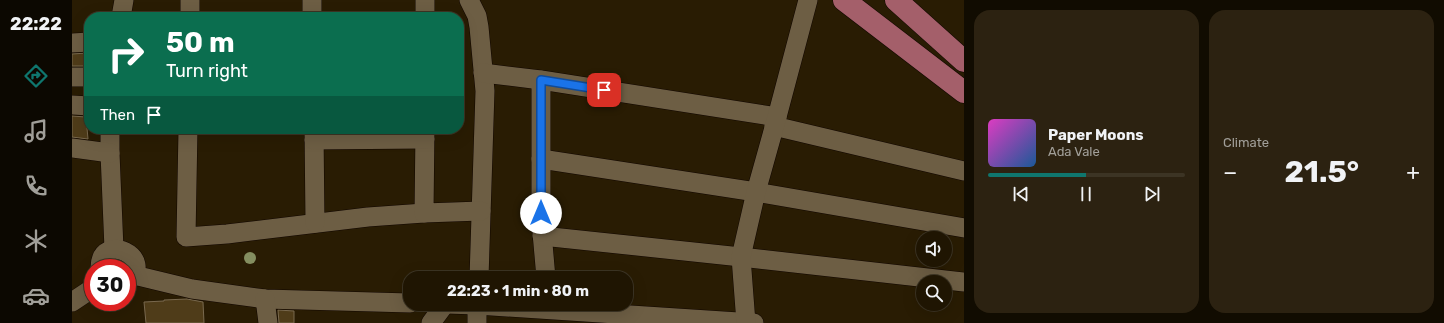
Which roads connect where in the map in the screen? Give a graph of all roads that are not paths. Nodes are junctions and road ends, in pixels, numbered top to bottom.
1 (124, 0) edge
2 (190, 0) edge
3 (312, 0) edge
4 (425, 0) edge
5 (469, 0) edge
6 (808, 0) edge
7 (844, 0) edge
8 (896, 0) edge
9 (122, 12) edge
10 (190, 12) edge
11 (312, 12) edge
12 (425, 12) edge
13 (84, 42) edge
14 (72, 43) edge
15 (964, 61) edge
16 (484, 73) junction
17 (72, 77) edge
18 (84, 77) edge
19 (541, 80) junction
20 (964, 92) edge
21 (72, 105) edge
22 (84, 106) edge
23 (776, 121) junction
24 (110, 134) edge
25 (188, 134) edge
26 (314, 134) edge
27 (425, 134) edge
28 (72, 148) edge
29 (110, 153) junction
30 (541, 159) junction
31 (964, 171) edge
32 (756, 192) junction
33 (481, 211) junction
34 (424, 213) junction
35 (316, 223) junction
36 (964, 228) edge
37 (542, 236) junction
38 (114, 249) junction
39 (741, 256) junction
40 (101, 259) edge
41 (132, 259) edge
42 (479, 271) edge
43 (545, 271) edge
44 (136, 279) edge
45 (964, 282) edge
46 (84, 294) edge
47 (265, 299) junction
48 (72, 302) edge
49 (403, 303) edge
50 (440, 311) edge
51 (603, 311) edge
52 (749, 322) edge
53 (268, 323) edge
54 (431, 323) edge

1 - 9 street
2 - 10 street
3 - 11 street
4 - 12 street
5 - 16 street
6 - 23 street
7 - 20 main road
8 - 15 main road
13 - 14 street
16 - 19 street
16 - 33 street
17 - 18 street
19 - 23 street
19 - 30 street
21 - 22 street
23 - 31 street
23 - 32 street
24 - 29 street
25 - 35 street
26 - 27 street
26 - 35 street
27 - 34 street
28 - 29 street
29 - 38 street
30 - 32 street
30 - 37 street
32 - 36 street
32 - 39 street
33 - 34 street
33 - 42 street
34 - 35 street
37 - 39 street
37 - 43 street
38 - 40 street
38 - 41 street
39 - 45 street
39 - 52 street
44 - 47 street
46 - 48 street
47 - 49 street
47 - 53 street
50 - 54 street
51 - 52 street

